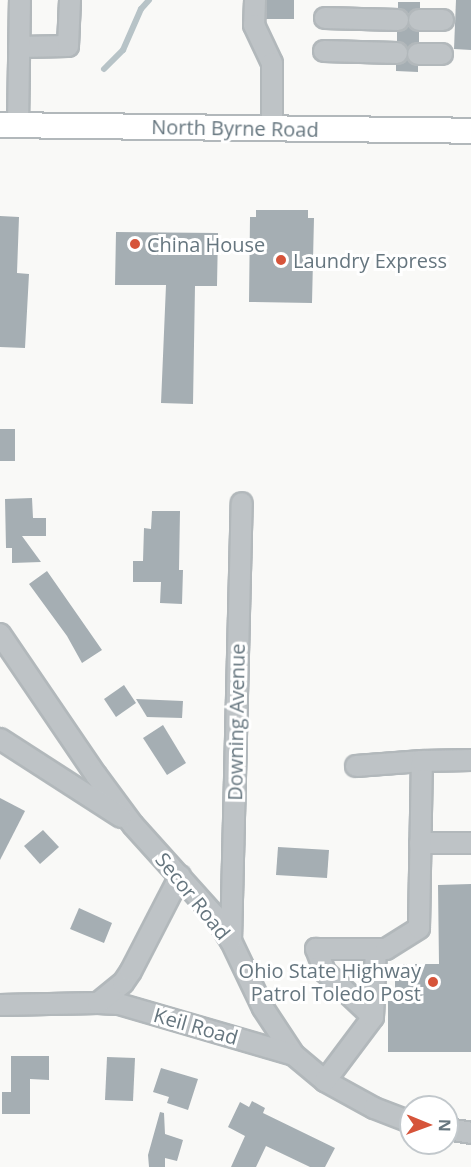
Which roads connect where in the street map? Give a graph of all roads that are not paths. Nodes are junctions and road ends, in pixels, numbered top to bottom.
1 (20, 0) edge
2 (70, 0) edge
3 (255, 0) edge
4 (325, 18) dead end
5 (398, 20) dead end
6 (419, 20) dead end
7 (443, 20) dead end
8 (19, 47) junction
9 (324, 51) dead end
10 (397, 53) dead end
11 (418, 54) dead end
12 (442, 54) dead end
13 (9, 125) edge
14 (272, 129) junction
15 (471, 131) edge
16 (242, 503) dead end
17 (0, 634) edge
18 (0, 739) edge
19 (471, 760) edge
20 (422, 761) junction
21 (356, 766) dead end
22 (133, 825) junction
23 (420, 843) junction
24 (471, 843) edge
25 (180, 876) junction
26 (231, 941) junction
27 (376, 949) junction
28 (98, 1003) junction
29 (0, 1005) edge
30 (374, 1017) junction
31 (294, 1055) junction
32 (325, 1080) junction
33 (399, 1117) edge

1 - 8 street
2 - 8 street
3 - 14 street
4 - 5 street
6 - 7 street
8 - 13 street
9 - 10 street
11 - 12 street
13 - 14 main road, North Byrne Road
14 - 15 main road, North Byrne Road
16 - 26 street, Downing Avenue
17 - 22 street, Secor Road
18 - 22 street
19 - 20 street
20 - 21 street
20 - 23 street
22 - 25 street, Secor Road
23 - 24 street
23 - 27 street
25 - 26 street, Secor Road
25 - 28 street
26 - 31 street, Secor Road
27 - 30 street
27 - 30 street
28 - 29 street, Keil Road
28 - 31 street, Keil Road
30 - 32 street
31 - 32 street, Secor Road
32 - 33 street, Secor Road

